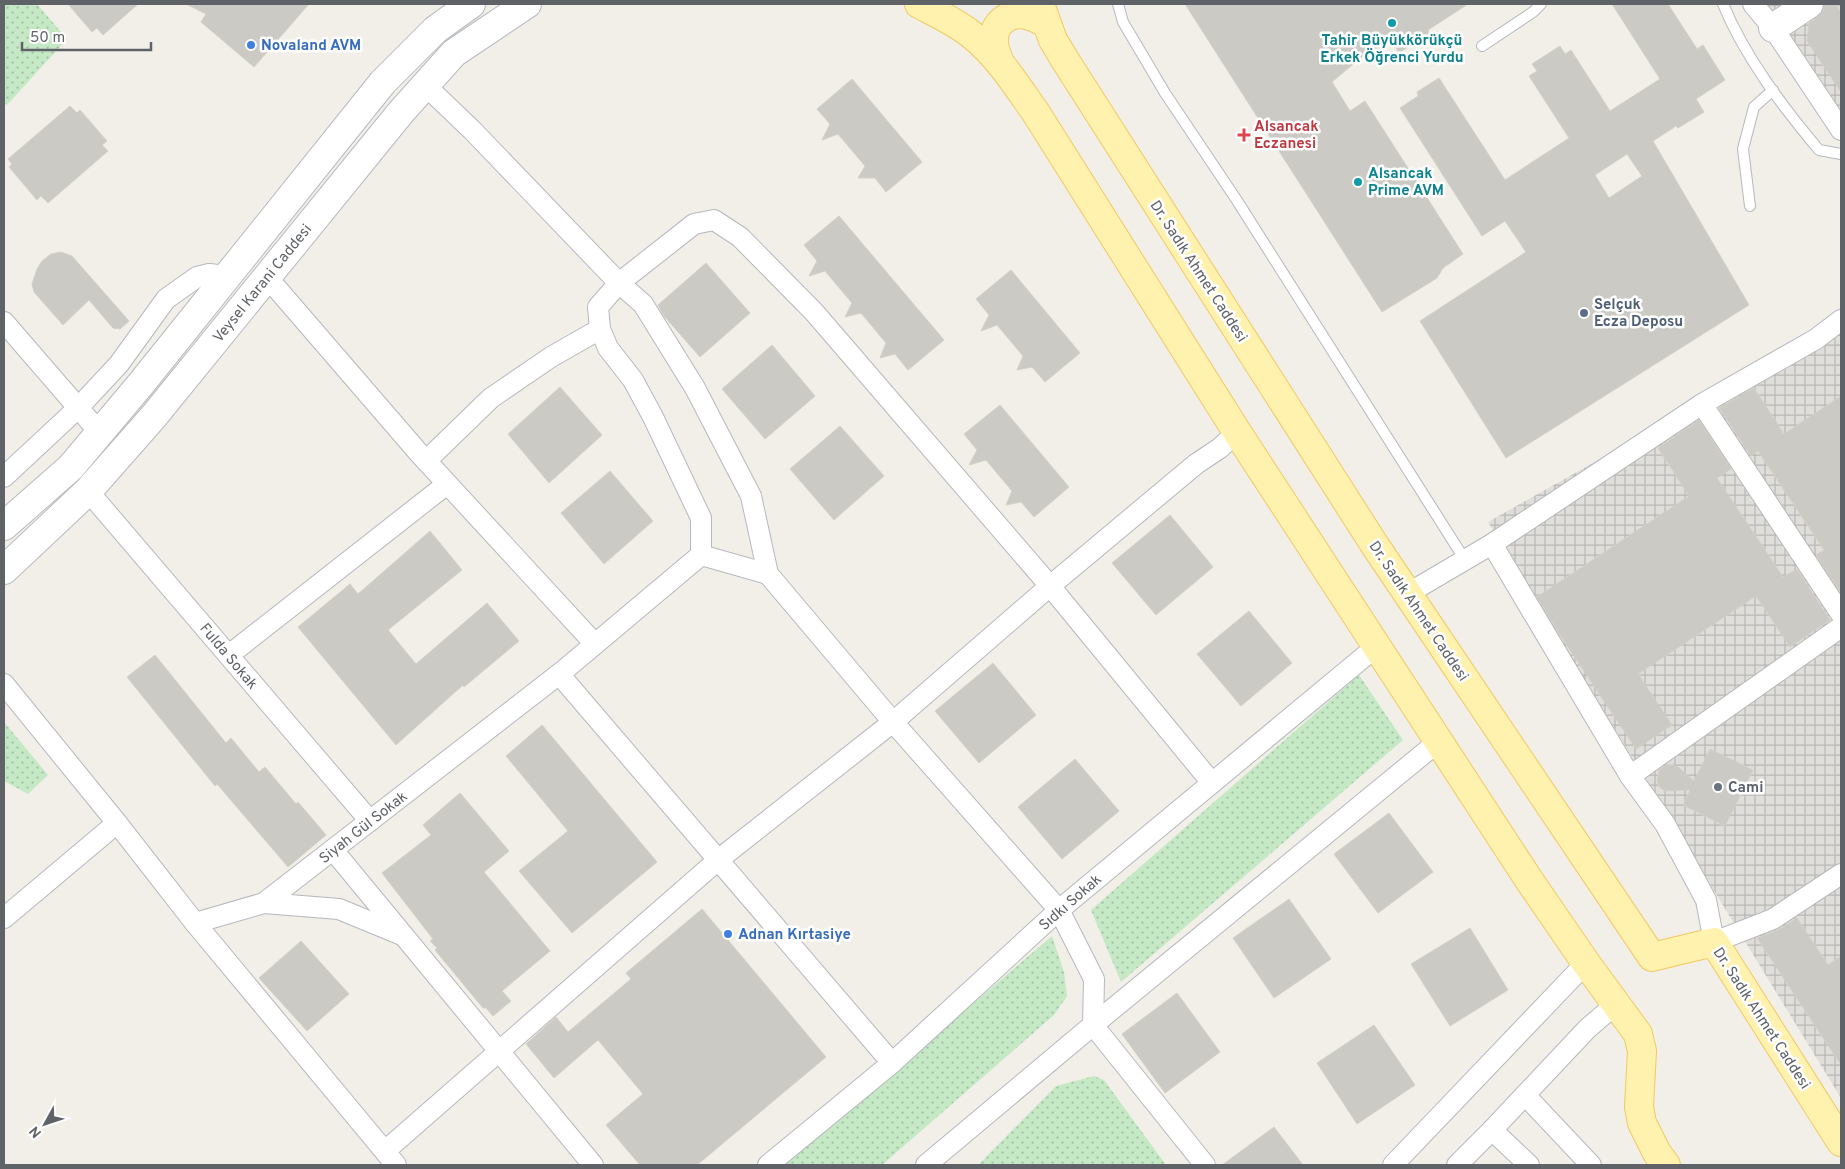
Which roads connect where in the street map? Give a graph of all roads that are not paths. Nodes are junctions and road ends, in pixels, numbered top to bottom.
1 (471, 4) edge
2 (527, 4) edge
3 (919, 4) edge
4 (1118, 4) edge
5 (1541, 4) edge
6 (1722, 4) edge
7 (1752, 4) edge
8 (1810, 4) edge
9 (1043, 14) edge
10 (1773, 28) junction
11 (1482, 46) dead end
12 (1000, 62) junction
13 (425, 85) junction
14 (1773, 90) junction
15 (1841, 130) edge
16 (1841, 154) edge
17 (1750, 206) dead end
18 (228, 276) junction
19 (266, 277) junction
20 (619, 284) junction
21 (1841, 320) edge
22 (4, 322) edge
23 (600, 330) junction
24 (1702, 404) junction
25 (78, 408) junction
26 (100, 432) junction
27 (1237, 432) junction
28 (426, 461) junction
29 (4, 477) edge
30 (447, 484) junction
31 (88, 491) junction
32 (4, 526) edge
33 (1492, 544) junction
34 (701, 555) junction
35 (1465, 560) junction
36 (4, 570) edge
37 (768, 574) junction
38 (1050, 586) junction
39 (1408, 594) junction
40 (1841, 614) edge
41 (1841, 627) edge
42 (595, 644) junction
43 (1376, 646) junction
44 (229, 656) junction
45 (559, 674) junction
46 (4, 684) edge
47 (893, 722) junction
48 (1439, 741) junction
49 (1630, 776) junction
50 (1212, 783) junction
51 (370, 821) junction
52 (117, 823) junction
53 (333, 850) junction
54 (718, 860) junction
55 (1841, 874) edge
56 (264, 903) junction
57 (1060, 910) junction
58 (4, 918) edge
59 (195, 923) junction
60 (404, 936) junction
61 (1714, 942) junction
62 (1586, 963) junction
63 (1616, 1004) junction
64 (1093, 1025) junction
65 (498, 1050) junction
66 (892, 1063) junction
67 (1526, 1095) junction
68 (1492, 1130) junction
69 (1841, 1142) edge
70 (390, 1158) edge
71 (593, 1165) edge
72 (768, 1165) edge
73 (926, 1165) edge
74 (1205, 1165) edge
75 (1393, 1165) edge
76 (1457, 1165) edge
77 (1529, 1165) edge
78 (1591, 1165) edge
79 (1666, 1165) edge

1 - 18 main road, Veysel Karani Caddesi
2 - 13 main road, Veysel Karani Caddesi
3 - 12 main road
4 - 35 lane
5 - 11 lane
6 - 14 lane
7 - 10 street
8 - 10 main road
9 - 12 main road
9 - 39 main road, Dr. Sadık Ahmet Caddesi
10 - 15 street
12 - 27 main road
13 - 19 main road, Veysel Karani Caddesi
13 - 20 street
14 - 16 lane
14 - 17 lane
18 - 25 street
18 - 26 main road, Veysel Karani Caddesi
19 - 28 street
19 - 31 main road, Veysel Karani Caddesi
20 - 23 street
20 - 37 street
20 - 38 street
21 - 24 street
22 - 25 street
23 - 28 street
23 - 34 street
24 - 33 street
24 - 40 street
25 - 26 street
25 - 29 street
26 - 32 main road, Veysel Karani Caddesi
27 - 38 street
27 - 43 main road
28 - 30 street
30 - 42 street
30 - 44 street
31 - 36 main road, Veysel Karani Caddesi
31 - 44 street, Fulda Sokak
33 - 35 street
33 - 49 street
34 - 37 street
34 - 42 street, Siyah Gül Sokak
35 - 39 street
37 - 47 street
38 - 47 street
38 - 50 street
39 - 61 main road, Dr. Sadık Ahmet Caddesi
41 - 49 street
42 - 45 street, Siyah Gül Sokak
43 - 48 main road
43 - 50 street, Sıdkı Sokak
44 - 51 street, Fulda Sokak
45 - 51 street, Siyah Gül Sokak
45 - 54 street
46 - 52 street
47 - 54 street
47 - 57 street
48 - 62 main road
48 - 64 street
49 - 61 street
50 - 57 street, Sıdkı Sokak
51 - 53 street, Siyah Gül Sokak
52 - 58 street
52 - 59 street
53 - 56 street, Siyah Gül Sokak
53 - 60 street
54 - 65 street
54 - 66 street
55 - 61 street
56 - 59 street, Siyah Gül Sokak
56 - 60 street
57 - 64 street
57 - 66 street, Sıdkı Sokak
59 - 70 street
60 - 65 street
61 - 69 main road, Dr. Sadık Ahmet Caddesi
62 - 63 main road
62 - 75 street
63 - 67 street
63 - 79 main road
64 - 73 street
64 - 74 street
65 - 70 street
65 - 71 street
66 - 72 street, Sıdkı Sokak
67 - 68 street
67 - 78 street
68 - 76 street
68 - 77 street

